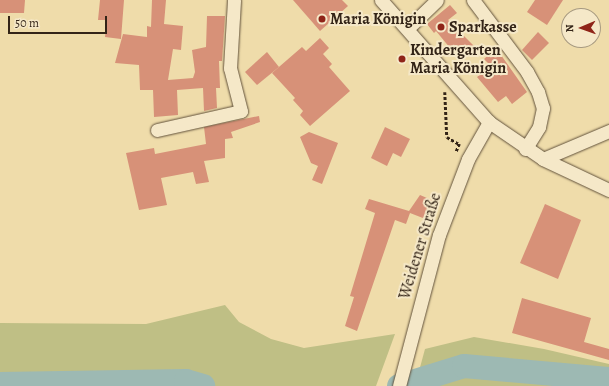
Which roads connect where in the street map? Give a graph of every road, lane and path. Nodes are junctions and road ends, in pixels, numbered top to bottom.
1 (234, 0) edge
2 (382, 0) edge
3 (437, 0) edge
4 (473, 0) edge
5 (408, 28) junction
6 (444, 73) junction
7 (489, 122) junction
8 (157, 130) dead end
9 (609, 132) edge
10 (459, 144) dead end
11 (525, 149) junction
12 (543, 159) junction
13 (609, 190) edge
14 (399, 386) edge

1 - 8 street
2 - 5 street
3 - 5 street
4 - 11 street
5 - 6 street
6 - 7 street
6 - 10 path
7 - 11 street
7 - 14 street, Weidener Straße
9 - 12 street
11 - 12 street
12 - 13 street

